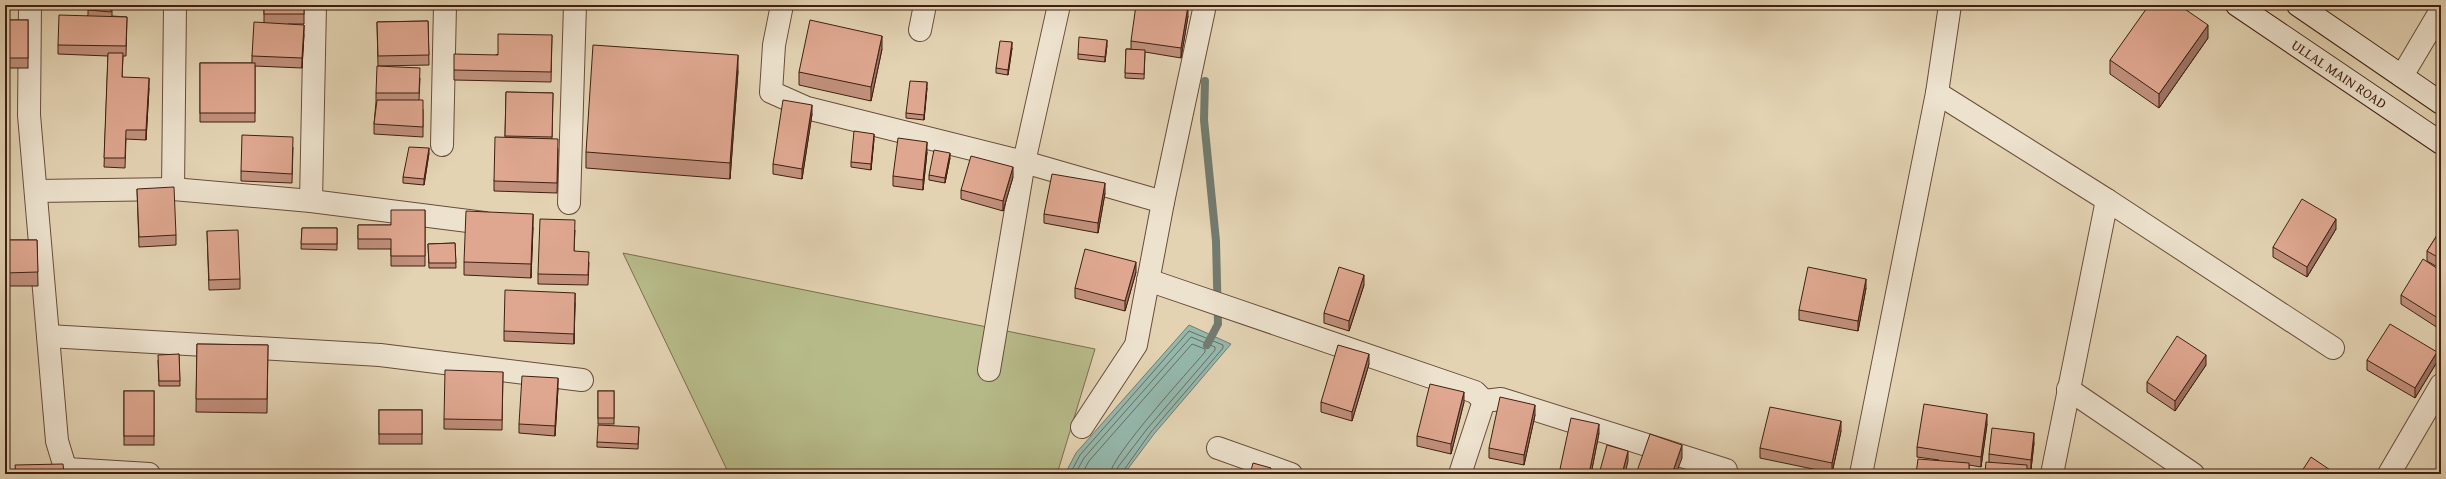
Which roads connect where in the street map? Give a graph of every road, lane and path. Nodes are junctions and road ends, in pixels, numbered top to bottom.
1 (30, 5) edge
2 (175, 5) edge
3 (315, 5) edge
4 (445, 5) edge
5 (575, 5) edge
6 (782, 5) edge
7 (925, 5) edge
8 (1060, 5) edge
9 (1205, 5) edge
10 (1950, 5) edge
11 (2237, 5) edge
12 (2298, 5) edge
13 (2441, 10) edge
14 (920, 30) dead end
15 (2402, 76) junction
16 (1937, 93) junction
17 (2441, 103) edge
18 (2441, 143) edge
19 (442, 145) dead end
20 (1024, 162) junction
21 (172, 189) junction
22 (36, 191) junction
23 (2107, 200) junction
24 (311, 201) junction
25 (1163, 202) junction
26 (569, 203) dead end
27 (484, 223) edge
28 (1148, 280) junction
29 (48, 336) junction
30 (2333, 348) dead end
31 (989, 370) dead end
32 (582, 380) dead end
33 (2441, 385) edge
34 (2068, 389) junction
35 (1484, 401) junction
36 (1082, 427) dead end
37 (1218, 448) dead end
38 (1726, 470) dead end
39 (67, 472) edge
40 (149, 474) edge
41 (1291, 474) edge
42 (1460, 474) edge
43 (1861, 474) edge
44 (2052, 474) edge
45 (2193, 474) edge
46 (2389, 474) edge

1 - 22 street
2 - 21 street
3 - 24 street
4 - 19 street
5 - 26 street
6 - 20 street
7 - 14 street
8 - 20 street
9 - 25 street
10 - 16 street
11 - 18 street, ULLAL MAIN ROAD
12 - 15 street
13 - 15 street
15 - 17 street
16 - 23 street
16 - 43 street
20 - 25 street
20 - 31 street
21 - 22 street
21 - 24 street
22 - 29 street
23 - 30 street
23 - 34 street
24 - 27 street
25 - 28 street
28 - 35 street
28 - 36 street
29 - 32 street
29 - 39 street
33 - 46 street
34 - 44 street
34 - 45 street
35 - 38 street
35 - 42 street
37 - 41 street
39 - 40 street

